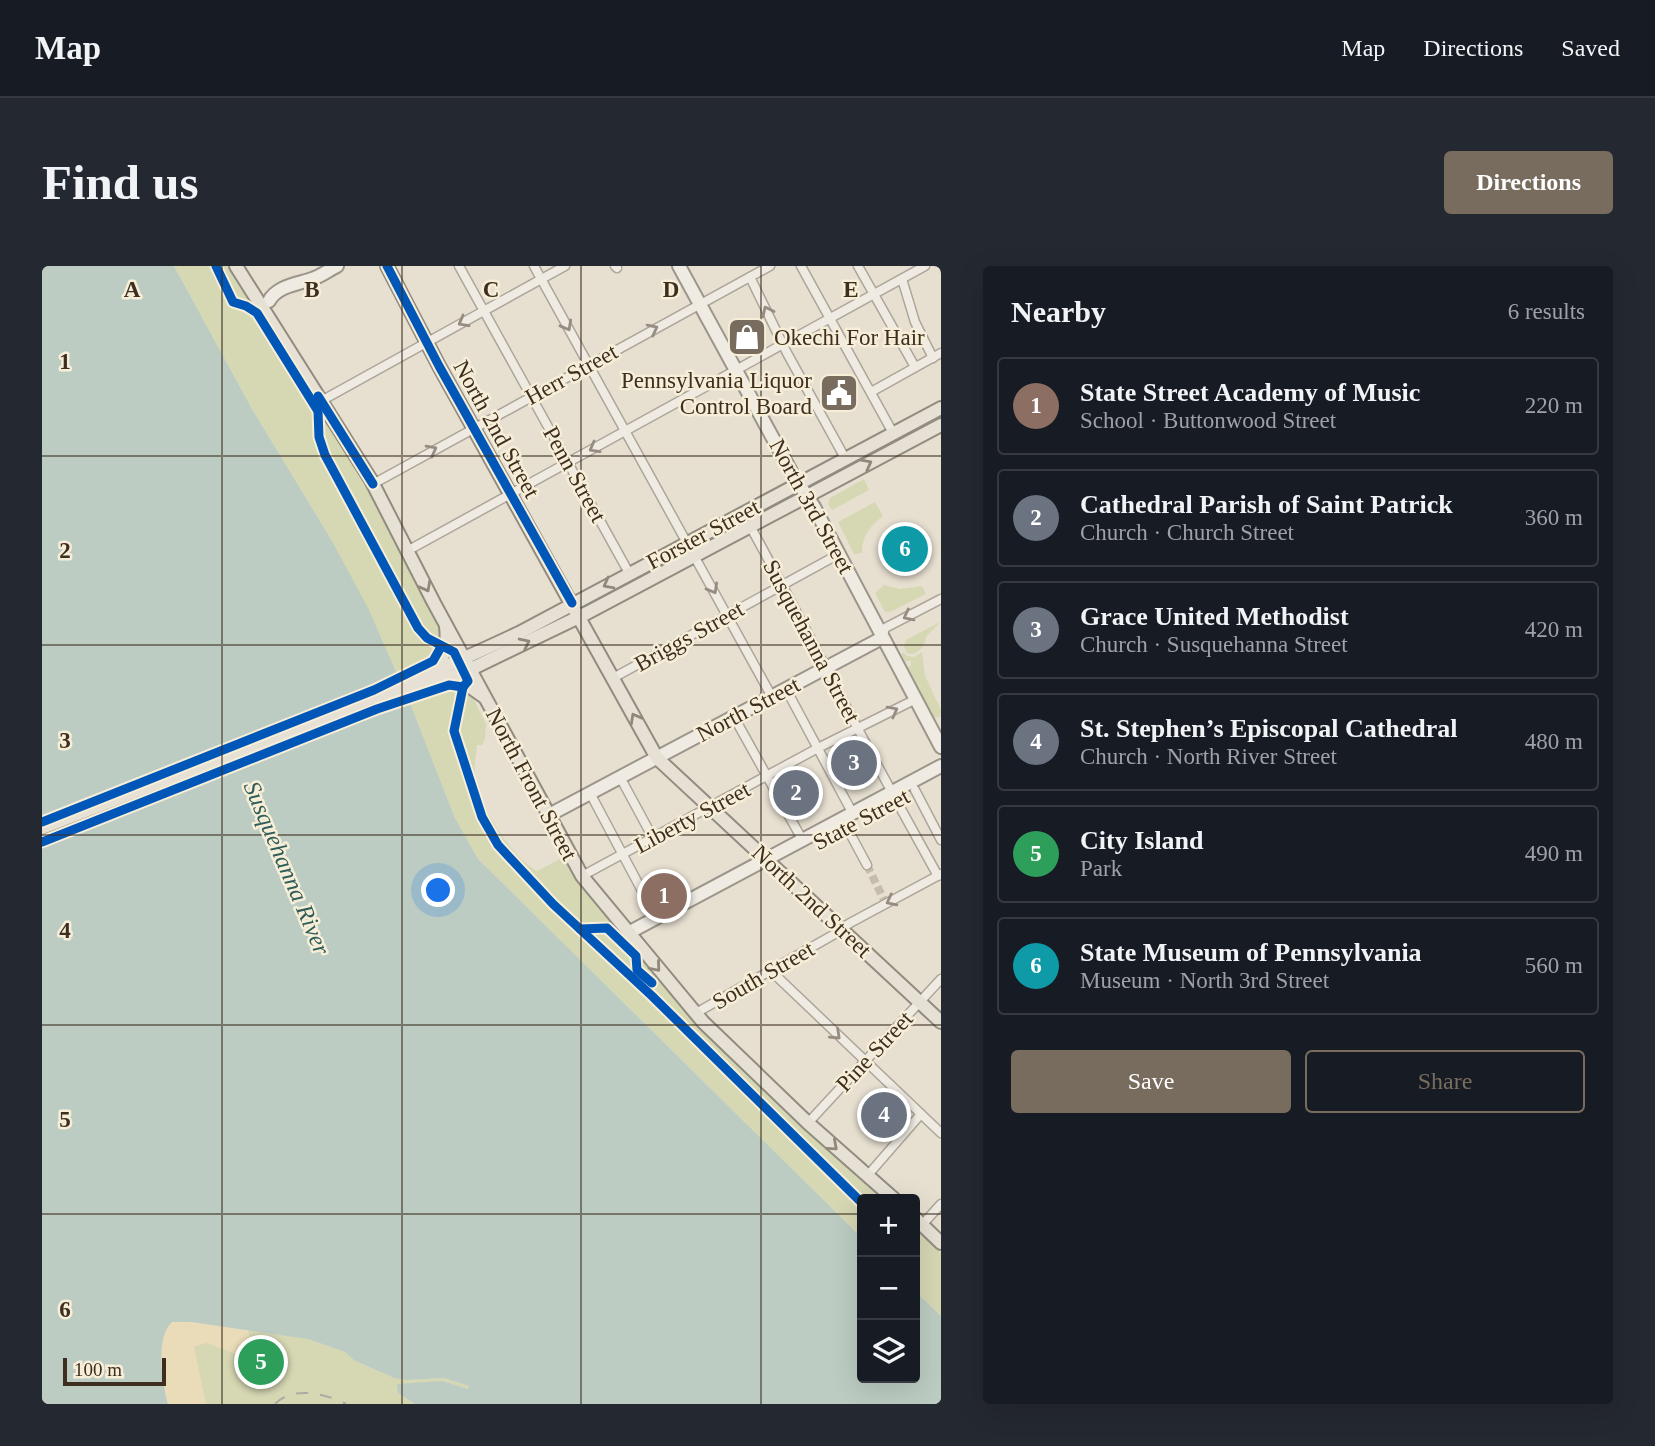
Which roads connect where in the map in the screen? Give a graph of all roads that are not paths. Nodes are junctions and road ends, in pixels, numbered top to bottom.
1 (236, 266) edge
2 (324, 266) edge
3 (337, 266) edge
4 (459, 266) edge
5 (534, 266) edge
6 (565, 266) edge
7 (679, 266) edge
8 (770, 266) edge
9 (801, 266) edge
10 (858, 266) edge
11 (925, 266) edge
12 (387, 268) edge
13 (750, 278) junction
14 (541, 279) junction
15 (902, 279) junction
16 (304, 281) junction
17 (874, 294) junction
18 (265, 303) junction
19 (700, 304) junction
20 (484, 311) junction
21 (830, 318) junction
22 (427, 342) junction
23 (783, 344) junction
24 (937, 355) edge
25 (589, 365) junction
26 (915, 368) junction
27 (736, 370) junction
28 (871, 391) junction
29 (531, 396) junction
30 (321, 401) junction
31 (941, 408) edge
32 (941, 425) edge
33 (474, 428) junction
34 (625, 431) junction
35 (893, 433) junction
36 (845, 458) junction
37 (569, 462) junction
38 (799, 483) junction
39 (373, 484) junction
40 (511, 494) junction
41 (807, 496) junction
42 (750, 526) junction
43 (687, 542) junction
44 (407, 551) junction
45 (839, 554) junction
46 (694, 556) junction
47 (629, 573) junction
48 (783, 585) junction
49 (941, 599) edge
50 (572, 604) junction
51 (727, 615) junction
52 (579, 617) junction
53 (446, 622) junction
54 (882, 638) junction
55 (468, 664) junction
56 (825, 669) junction
57 (613, 678) junction
58 (431, 679) junction
59 (415, 685) junction
60 (786, 689) junction
61 (772, 697) junction
62 (486, 699) junction
63 (914, 700) junction
64 (734, 717) junction
65 (858, 729) junction
66 (941, 747) edge
67 (818, 748) junction
68 (657, 758) junction
69 (941, 766) edge
70 (767, 776) junction
71 (941, 776) edge
72 (620, 778) junction
73 (915, 790) junction
74 (590, 793) junction
75 (894, 797) junction
76 (711, 807) junction
77 (853, 814) junction
78 (549, 815) junction
79 (846, 826) junction
80 (42, 828) edge
81 (42, 837) edge
82 (653, 838) junction
83 (941, 840) edge
84 (803, 841) junction
85 (623, 854) junction
86 (771, 863) junction
87 (867, 865) tunnel mouth
88 (939, 875) edge
89 (582, 877) junction
90 (657, 919) junction
91 (842, 929) junction
92 (631, 936) junction
93 (770, 970) junction
94 (941, 979) edge
95 (920, 1002) junction
96 (696, 1013) junction
97 (941, 1022) edge
98 (864, 1061) junction
99 (921, 1114) junction
100 (808, 1123) junction
101 (941, 1133) edge
102 (868, 1175) junction
103 (889, 1194) edge
104 (941, 1205) edge
105 (920, 1220) edge
106 (920, 1223) edge
107 (941, 1243) edge

1 - 18 main road, North Front Street
2 - 16 street
3 - 16 street
4 - 20 street, Penn Street
5 - 14 street
6 - 14 street
7 - 19 street, North 3rd Street
8 - 13 street, Herr Street
9 - 21 street
10 - 17 street
11 - 15 street
12 - 22 main road, North 2nd Street
13 - 19 street, Herr Street
23 -> 13 street
14 - 20 street
14 -> 25 street
15 - 17 street
15 - 24 street
16 - 18 street
17 - 21 street
17 - 26 street
18 - 30 main road, North Front Street
25 -> 19 street, Herr Street
19 - 27 street, North 3rd Street
20 -> 22 street
20 - 29 street, Penn Street
21 - 23 street
21 - 28 street
22 - 30 street
22 - 33 main road, North 2nd Street
23 - 27 street
23 - 36 street
24 - 26 street
25 - 29 street, Herr Street
25 - 34 street
26 - 28 street
27 - 34 street
27 - 38 street, North 3rd Street
28 - 35 street
29 - 33 street, Herr Street
29 - 37 street, Penn Street
30 - 39 main road, North Front Street
31 - 35 main road, Forster Street
41 -> 32 main road, Forster Street
39 -> 33 street, Herr Street
33 - 40 main road, North 2nd Street
34 -> 37 street
34 - 43 street
35 - 36 main road, Forster Street
36 - 38 main road, Forster Street
37 - 40 street
37 - 47 street, Penn Street
38 - 41 street, North 3rd Street
38 - 43 main road, Forster Street
39 - 44 main road, North Front Street
40 - 44 street
40 - 50 main road, North 2nd Street
41 - 42 main road, Forster Street
41 - 45 street, North 3rd Street
42 - 46 main road, Forster Street
42 - 48 street, Susquehanna Street
43 - 46 street
43 - 47 main road, Forster Street
44 -> 53 main road, North Front Street
45 - 48 street, Briggs Street
45 - 54 street, North 3rd Street
46 -> 51 street
46 - 52 main road, Forster Street
47 -> 50 main road, Forster Street
48 - 51 street, Briggs Street
48 - 56 street, Susquehanna Street
49 -> 54 street, North Street
50 - 52 main road, North 2nd Street
50 - 55 main road, Forster Street
51 - 57 street, Briggs Street
51 - 61 street
55 -> 52 main road, Forster Street
52 - 57 main road, North 2nd Street
53 - 55 main road, North Front Street
53 - 58 main road
54 - 56 street, North Street
54 - 63 street, North 3rd Street
55 - 58 main road
55 - 62 main road, North Front Street
56 - 60 street, North Street
56 - 65 street, Susquehanna Street
68 -> 57 main road, North 2nd Street
58 - 59 main road
58 - 62 main road
59 - 80 main road
59 - 81 main road
60 - 61 street, North Street
60 - 67 street
61 - 64 street, North Street
62 - 78 main road, North Front Street
65 -> 63 street, Liberty Street
63 - 66 street, North 3rd Street
64 - 68 street, North Street
64 - 70 street
65 - 67 street, Liberty Street
65 - 75 street, Susquehanna Street
67 - 70 street, Liberty Street
67 - 77 street
68 - 72 street, North Street
68 - 76 main road, North 2nd Street
69 - 75 street, State Street
70 - 76 street, Liberty Street
70 - 84 street
71 - 73 street, State Street
72 - 74 street, North Street
72 - 82 street
73 - 75 street, State Street
73 - 83 street
74 - 78 street, North Street
74 - 85 street
75 - 77 street, State Street
75 - 79 street, State Street
75 - 88 street, Susquehanna Street
76 - 82 street, Liberty Street
76 - 86 main road, North 2nd Street
77 - 84 street, State Street
78 - 89 main road, North Front Street
79 - 86 street, State Street
79 - 87 street
82 - 85 street, Liberty Street
84 - 86 street, State Street
85 - 89 street, Liberty Street
85 - 90 street
86 - 90 street, State Street
86 - 91 main road, North 2nd Street
86 - 92 street, State Street
88 -> 91 street, South Street
89 - 92 main road, North Front Street
90 - 92 street, State Street
91 - 93 street, South Street
91 - 95 main road, North 2nd Street
92 -> 96 main road, North Front Street
93 - 96 street, South Street
93 -> 98 street
94 - 95 street, Pine Street
95 - 97 main road, North 2nd Street
95 - 98 street, Pine Street
96 - 100 main road, North Front Street
98 - 99 street
98 - 100 street, Pine Street
99 - 101 street
99 - 102 street
100 -> 102 main road, North Front Street
102 - 103 main road, North Front Street
104 - 105 street
106 - 107 main road

